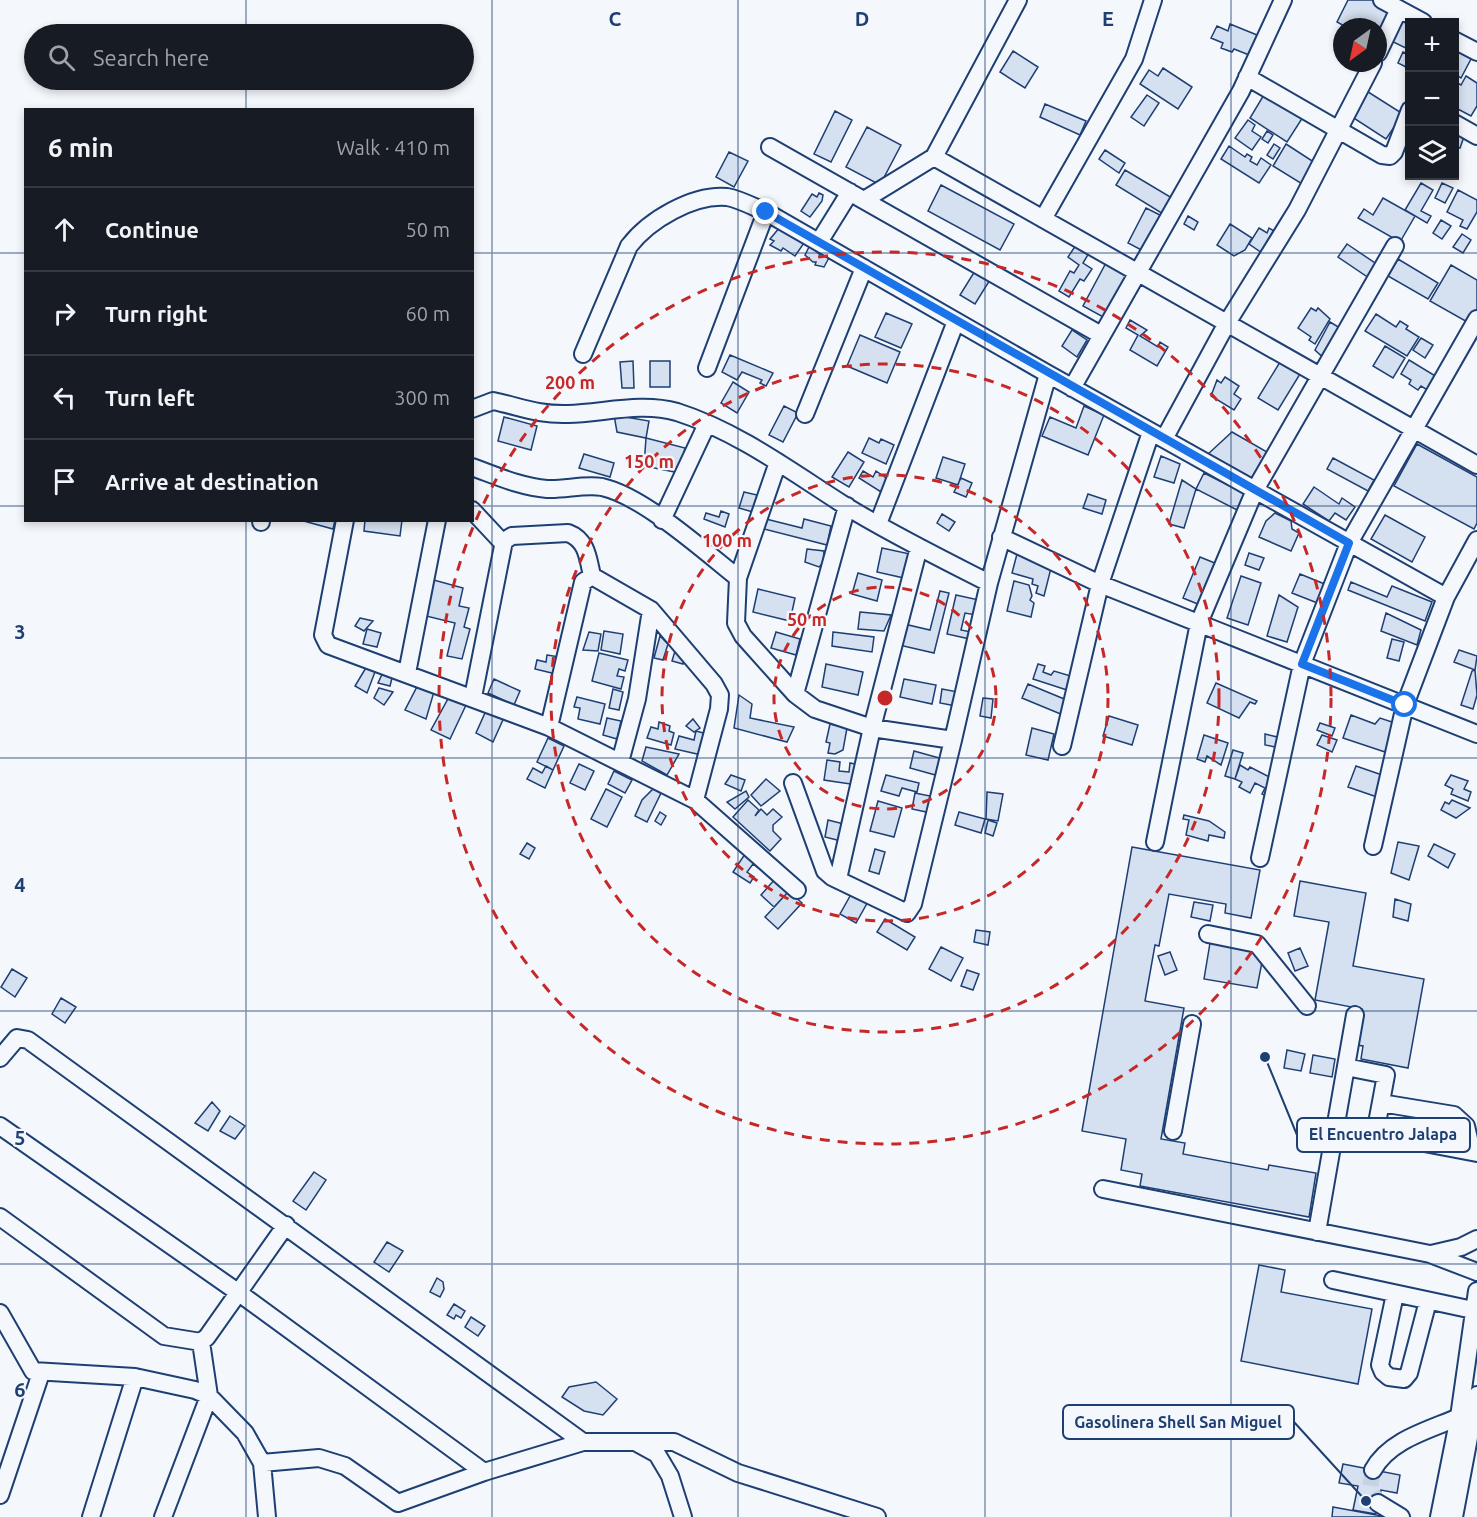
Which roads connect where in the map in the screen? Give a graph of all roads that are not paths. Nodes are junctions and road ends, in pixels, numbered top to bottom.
1 (1018, 0) edge
2 (1153, 0) edge
3 (1283, 0) edge
4 (1382, 0) edge
5 (1399, 9) junction
6 (1416, 18) edge
7 (1387, 34) edge
8 (1459, 42) edge
9 (1477, 52) edge
10 (1369, 72) edge
11 (1247, 77) junction
12 (1405, 122) edge
13 (1459, 125) edge
14 (1340, 130) junction
15 (1477, 136) edge
16 (770, 147) dead end
17 (934, 157) junction
18 (857, 196) junction
19 (766, 212) junction
20 (1043, 219) junction
21 (819, 242) junction
22 (1395, 246) dead end
23 (864, 268) junction
24 (1140, 273) junction
25 (1477, 319) edge
26 (956, 321) junction
27 (1227, 323) junction
28 (1101, 335) junction
29 (583, 354) dead end
30 (707, 368) dead end
31 (1048, 374) junction
32 (1322, 377) junction
33 (1072, 388) junction
34 (474, 408) edge
35 (805, 414) dead end
36 (707, 424) junction
37 (1415, 430) junction
38 (1158, 435) junction
39 (778, 462) junction
40 (1477, 465) edge
41 (474, 468) edge
42 (1255, 490) junction
43 (847, 506) junction
44 (474, 512) edge
45 (662, 520) junction
46 (345, 522) edge
47 (437, 522) edge
48 (878, 524) junction
49 (1001, 537) junction
50 (1477, 540) edge
51 (504, 541) junction
52 (1349, 543) junction
53 (919, 547) junction
54 (592, 576) junction
55 (738, 578) junction
56 (989, 583) junction
57 (1100, 584) junction
58 (1446, 597) junction
59 (651, 610) junction
60 (1199, 623) junction
61 (1302, 664) junction
62 (407, 673) junction
63 (795, 694) junction
64 (473, 698) junction
65 (1405, 705) junction
66 (549, 727) junction
67 (872, 728) junction
68 (1477, 734) edge
69 (953, 740) junction
70 (1062, 746) dead end
71 (620, 762) junction
72 (793, 783) dead end
73 (695, 800) junction
74 (1155, 842) dead end
75 (1373, 846) dead end
76 (1260, 858) dead end
77 (838, 879) junction
78 (797, 890) dead end
79 (1208, 934) dead end
80 (1307, 1006) dead end
81 (1355, 1015) dead end
82 (1192, 1024) dead end
83 (0, 1058) edge
84 (1346, 1067) junction
85 (1381, 1103) junction
86 (0, 1126) edge
87 (1335, 1126) junction
88 (1173, 1131) dead end
89 (1376, 1134) junction
90 (1475, 1153) edge
91 (1103, 1189) dead end
92 (0, 1217) edge
93 (286, 1225) junction
94 (1317, 1232) junction
95 (1477, 1239) edge
96 (1430, 1254) junction
97 (1477, 1272) edge
98 (1333, 1280) dead end
99 (1477, 1291) edge
100 (239, 1293) junction
101 (1395, 1294) junction
102 (1428, 1301) junction
103 (1473, 1310) junction
104 (0, 1313) edge
105 (201, 1346) junction
106 (42, 1373) junction
107 (135, 1377) junction
108 (1477, 1395) edge
109 (209, 1396) junction
110 (1459, 1417) junction
111 (583, 1442) junction
112 (636, 1443) junction
113 (1472, 1455) edge
114 (262, 1462) junction
115 (1373, 1470) tunnel mouth
116 (484, 1472) junction
117 (0, 1495) edge
118 (1378, 1503) dead end
119 (91, 1517) edge
120 (163, 1517) edge
121 (267, 1517) edge
122 (683, 1517) edge
123 (877, 1517) edge
124 (1401, 1517) edge
125 (1439, 1517) edge
126 (1454, 1517) edge

1 - 17 street
2 - 20 street
3 - 11 street
4 - 5 street
5 - 6 street
5 - 7 street
8 - 9 street
10 - 14 street
11 - 14 street
11 - 24 street
12 - 14 street
13 - 15 street
14 - 27 street
16 - 18 street
17 - 18 street
17 - 20 street
18 - 21 street
18 - 28 street
19 - 21 street
19 - 29 street
19 - 30 street
20 - 24 street
21 - 23 street
22 - 32 street
23 - 26 street
23 - 35 street
24 - 27 street
24 - 28 street
25 - 37 street
26 - 31 street
26 - 48 street
27 - 32 street
27 - 38 street
28 - 33 street
31 - 33 street
31 - 49 street
32 - 37 street
32 - 42 street
33 - 38 street
34 - 36 street
36 - 39 street
36 - 45 street
37 - 40 street
37 - 52 street
38 - 42 street
38 - 57 street
39 - 43 street
39 - 55 street
41 - 45 street
42 - 52 street
42 - 60 street
43 - 48 street
43 - 63 street
44 - 51 street
45 - 55 street
46 - 62 street
47 - 62 street
48 - 53 street
49 - 56 street
49 - 57 street
50 - 58 street
51 - 54 street
51 - 64 street
52 - 58 street
52 - 61 street
53 - 56 street
53 - 67 street
54 - 59 street
54 - 66 street
55 - 63 street
56 - 69 street
57 - 60 street
57 - 70 street
58 - 65 street
59 - 71 street
59 - 73 street
60 - 61 street
60 - 74 street
61 - 65 street
61 - 76 street
62 - 64 street
63 - 67 street
64 - 66 street
65 - 68 street
65 - 75 street
66 - 71 street
67 - 69 street
67 - 77 street
69 - 77 street
71 - 73 street
72 - 77 street
73 - 78 street
79 - 80 street
81 - 84 street
82 - 88 street
83 - 93 street
84 - 85 street
84 - 87 street
85 - 89 street
85 - 90 street
86 - 100 street
87 - 89 street
87 - 94 street
89 - 90 street
91 - 94 street
92 - 105 street
93 - 100 street
93 - 111 street
94 - 96 street
95 - 96 street
96 - 97 street
98 - 101 street
99 - 103 street
100 - 105 street
100 - 116 street
101 - 102 street
101 - 102 street
102 - 103 street
103 - 110 street
104 - 106 street
105 - 109 street
106 - 107 street
106 - 117 street
107 - 109 street
107 - 119 street
108 - 113 street
109 - 114 street
109 - 120 street
110 - 115 street
110 - 125 street
111 - 112 street
111 - 116 street
112 - 122 street
112 - 123 street
113 - 126 street
114 - 116 street
114 - 121 street
118 - 124 street

